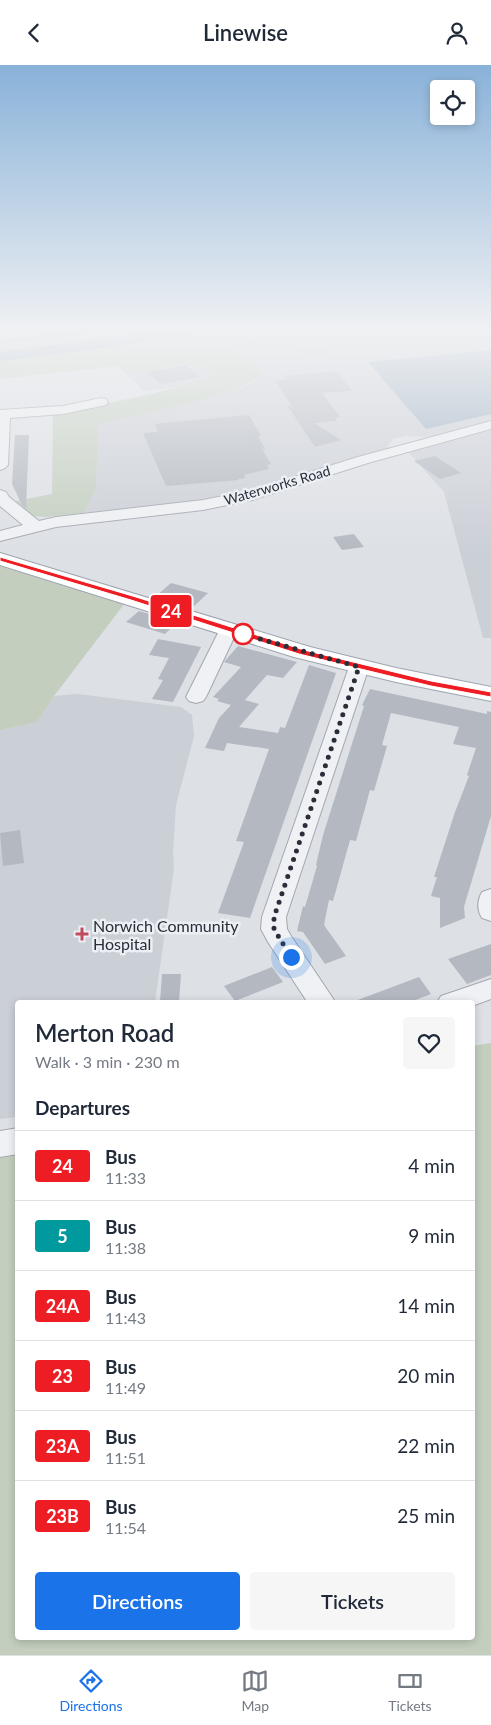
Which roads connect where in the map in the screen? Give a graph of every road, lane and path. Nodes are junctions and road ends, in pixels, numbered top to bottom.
1 (71, 406) edge
2 (1, 414) edge
3 (491, 425) edge
4 (0, 465) edge
5 (0, 495) edge
6 (34, 526) junction
7 (0, 536) edge
8 (0, 559) edge
9 (229, 629) junction
10 (359, 667) junction
11 (491, 694) edge
12 (196, 697) dead end
13 (491, 898) edge
14 (491, 912) edge
15 (491, 989) edge
16 (321, 1000) edge
17 (459, 1000) edge
18 (15, 1142) edge
19 (0, 1144) edge

1 - 2 street
2 - 4 street
3 - 6 street, Waterworks Road
5 - 6 street
6 - 7 street, Waterworks Road
8 - 9 main road
9 - 10 main road
9 - 12 street
10 - 11 main road
10 - 16 street
13 - 14 street
15 - 17 street
18 - 19 street

